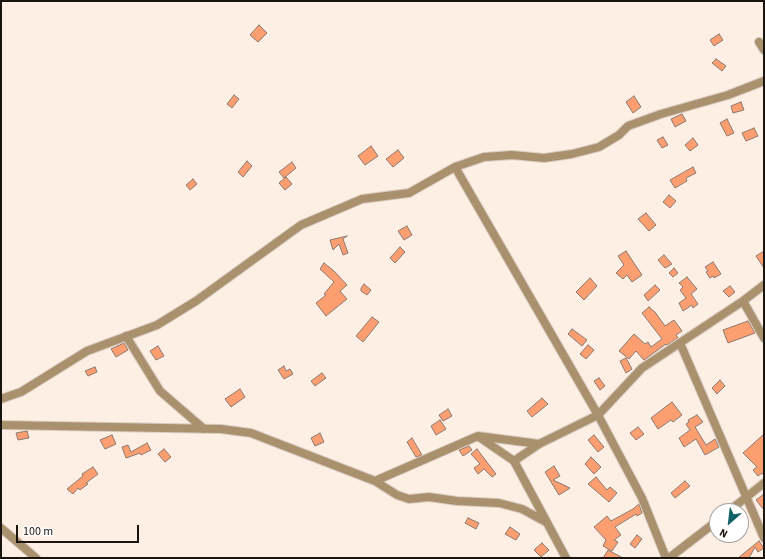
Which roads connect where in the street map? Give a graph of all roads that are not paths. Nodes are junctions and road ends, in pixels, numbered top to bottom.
1 (759, 42) dead end
2 (764, 50) edge
3 (764, 81) edge
4 (455, 167) junction
5 (764, 285) edge
6 (743, 301) junction
7 (126, 336) junction
8 (764, 338) edge
9 (680, 342) junction
10 (1, 399) edge
11 (598, 415) junction
12 (1, 425) edge
13 (204, 429) junction
14 (478, 436) junction
15 (539, 444) junction
16 (514, 461) junction
17 (375, 481) junction
18 (764, 483) edge
19 (746, 497) junction
20 (739, 503) edge
21 (546, 522) junction
22 (709, 526) edge
23 (1, 528) edge
24 (764, 538) edge
25 (36, 558) edge
26 (566, 558) edge
27 (666, 558) edge
28 (669, 558) edge

1 - 2 street
3 - 4 street
4 - 7 street
4 - 11 street
5 - 6 street
6 - 8 street
6 - 9 street
7 - 10 street
7 - 13 street
9 - 11 street
9 - 19 street
11 - 15 street
11 - 27 street
12 - 13 street
13 - 17 street
14 - 15 street
14 - 16 street
14 - 17 street
15 - 16 street
16 - 21 street
17 - 21 street
18 - 19 street
19 - 20 street
19 - 24 street
21 - 26 street
22 - 28 street
23 - 25 street

